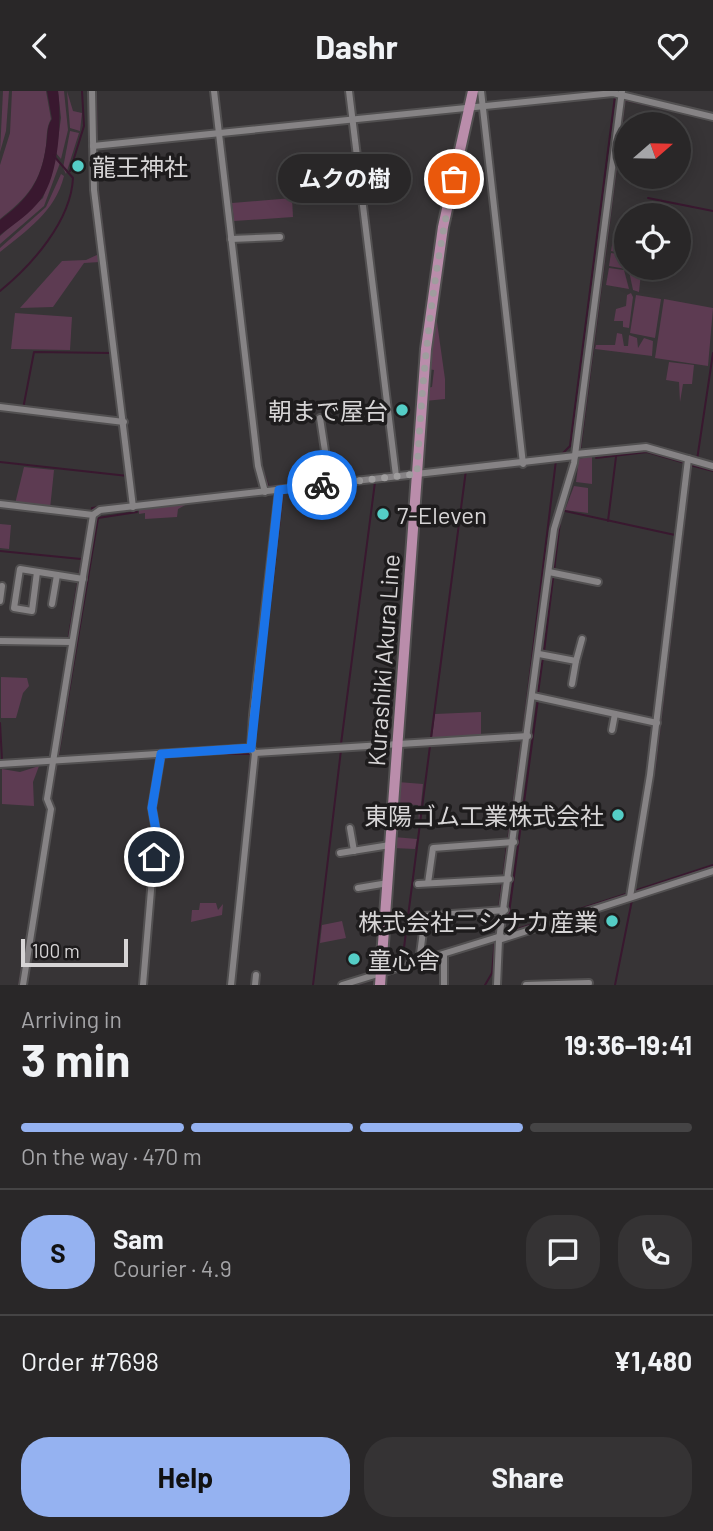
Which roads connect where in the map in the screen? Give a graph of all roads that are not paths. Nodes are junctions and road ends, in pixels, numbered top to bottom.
1 (92, 91) edge
2 (214, 91) edge
3 (349, 91) edge
4 (473, 91) edge
5 (481, 91) edge
6 (619, 93) edge
7 (477, 106) junction
8 (713, 117) edge
9 (350, 118) junction
10 (221, 133) junction
11 (96, 146) junction
12 (280, 237) dead end
13 (233, 240) junction
14 (0, 407) edge
15 (320, 418) dead end
16 (124, 422) junction
17 (575, 455) junction
18 (523, 461) junction
19 (691, 462) junction
20 (713, 465) edge
21 (396, 473) junction
22 (417, 474) junction
23 (330, 484) junction
24 (265, 489) junction
25 (279, 490) junction
26 (0, 504) edge
27 (134, 505) junction
28 (91, 515) junction
29 (37, 572) junction
30 (552, 572) junction
31 (57, 575) junction
32 (80, 579) junction
33 (598, 582) dead end
34 (2, 586) dead end
35 (0, 601) edge
36 (52, 604) dead end
37 (582, 639) dead end
38 (0, 641) edge
39 (69, 642) junction
40 (542, 655) junction
41 (576, 661) junction
42 (572, 684) dead end
43 (536, 697) junction
44 (615, 713) junction
45 (657, 723) junction
46 (611, 730) dead end
47 (524, 736) junction
48 (397, 745) junction
49 (253, 750) junction
50 (160, 756) junction
51 (56, 760) junction
52 (0, 764) edge
53 (350, 828) dead end
54 (510, 842) junction
55 (390, 845) junction
56 (354, 851) junction
57 (340, 853) dead end
58 (713, 871) edge
59 (505, 878) junction
60 (387, 883) junction
61 (429, 883) junction
62 (418, 884) dead end
63 (358, 888) dead end
64 (632, 894) junction
65 (501, 911) junction
66 (498, 938) junction
67 (444, 954) junction
68 (419, 962) junction
69 (381, 972) junction
70 (256, 975) dead end
71 (589, 983) edge
72 (23, 985) edge
73 (143, 985) edge
74 (231, 985) edge
75 (255, 985) edge
76 (342, 985) edge
77 (380, 985) edge
78 (444, 985) edge
79 (497, 985) edge
80 (526, 985) edge

1 - 11 street
2 - 10 street
3 - 9 street
4 - 7 main road, Kurashiki Akura Line
5 - 7 street
6 - 7 street
6 - 8 street
6 - 17 street
7 - 9 street
7 - 18 street
7 - 22 main road, Kurashiki Akura Line
9 - 10 street
9 - 21 street
10 - 11 street
10 - 13 street
11 - 16 street
12 - 13 street
13 - 24 street
14 - 16 street
15 - 23 street
16 - 27 street
17 - 18 street
17 - 19 street
17 - 30 street
18 - 22 street
19 - 20 street
19 - 45 street
21 - 22 street
21 - 23 street
22 - 48 main road, Kurashiki Akura Line
23 - 25 street
24 - 25 street
24 - 27 street
25 - 49 street
26 - 28 street
27 - 28 street
28 - 32 street
29 - 29 street
29 - 31 street
30 - 33 street
30 - 40 street
31 - 32 street
31 - 36 street
32 - 39 street
34 - 35 street
37 - 41 street
38 - 39 street
39 - 51 street
40 - 41 street
40 - 43 street
41 - 42 street
43 - 44 street
43 - 47 street
44 - 45 street
44 - 46 street
45 - 64 street
47 - 48 street
47 - 54 street
48 - 49 street
48 - 55 main road, Kurashiki Akura Line
49 - 50 street
49 - 74 street
50 - 51 street
50 - 73 street
51 - 52 street
51 - 72 street
53 - 56 street
54 - 59 street
54 - 61 street
55 - 56 street
55 - 60 main road, Kurashiki Akura Line
56 - 57 street
58 - 64 street
59 - 61 street
59 - 65 street
60 - 63 street
60 - 69 main road, Kurashiki Akura Line
61 - 62 street
64 - 66 street
65 - 66 street
65 - 68 street
66 - 67 street
66 - 79 street
67 - 68 street
67 - 78 street
68 - 69 street
69 - 76 street
69 - 77 main road, Kurashiki Akura Line
70 - 75 street
71 - 80 street

